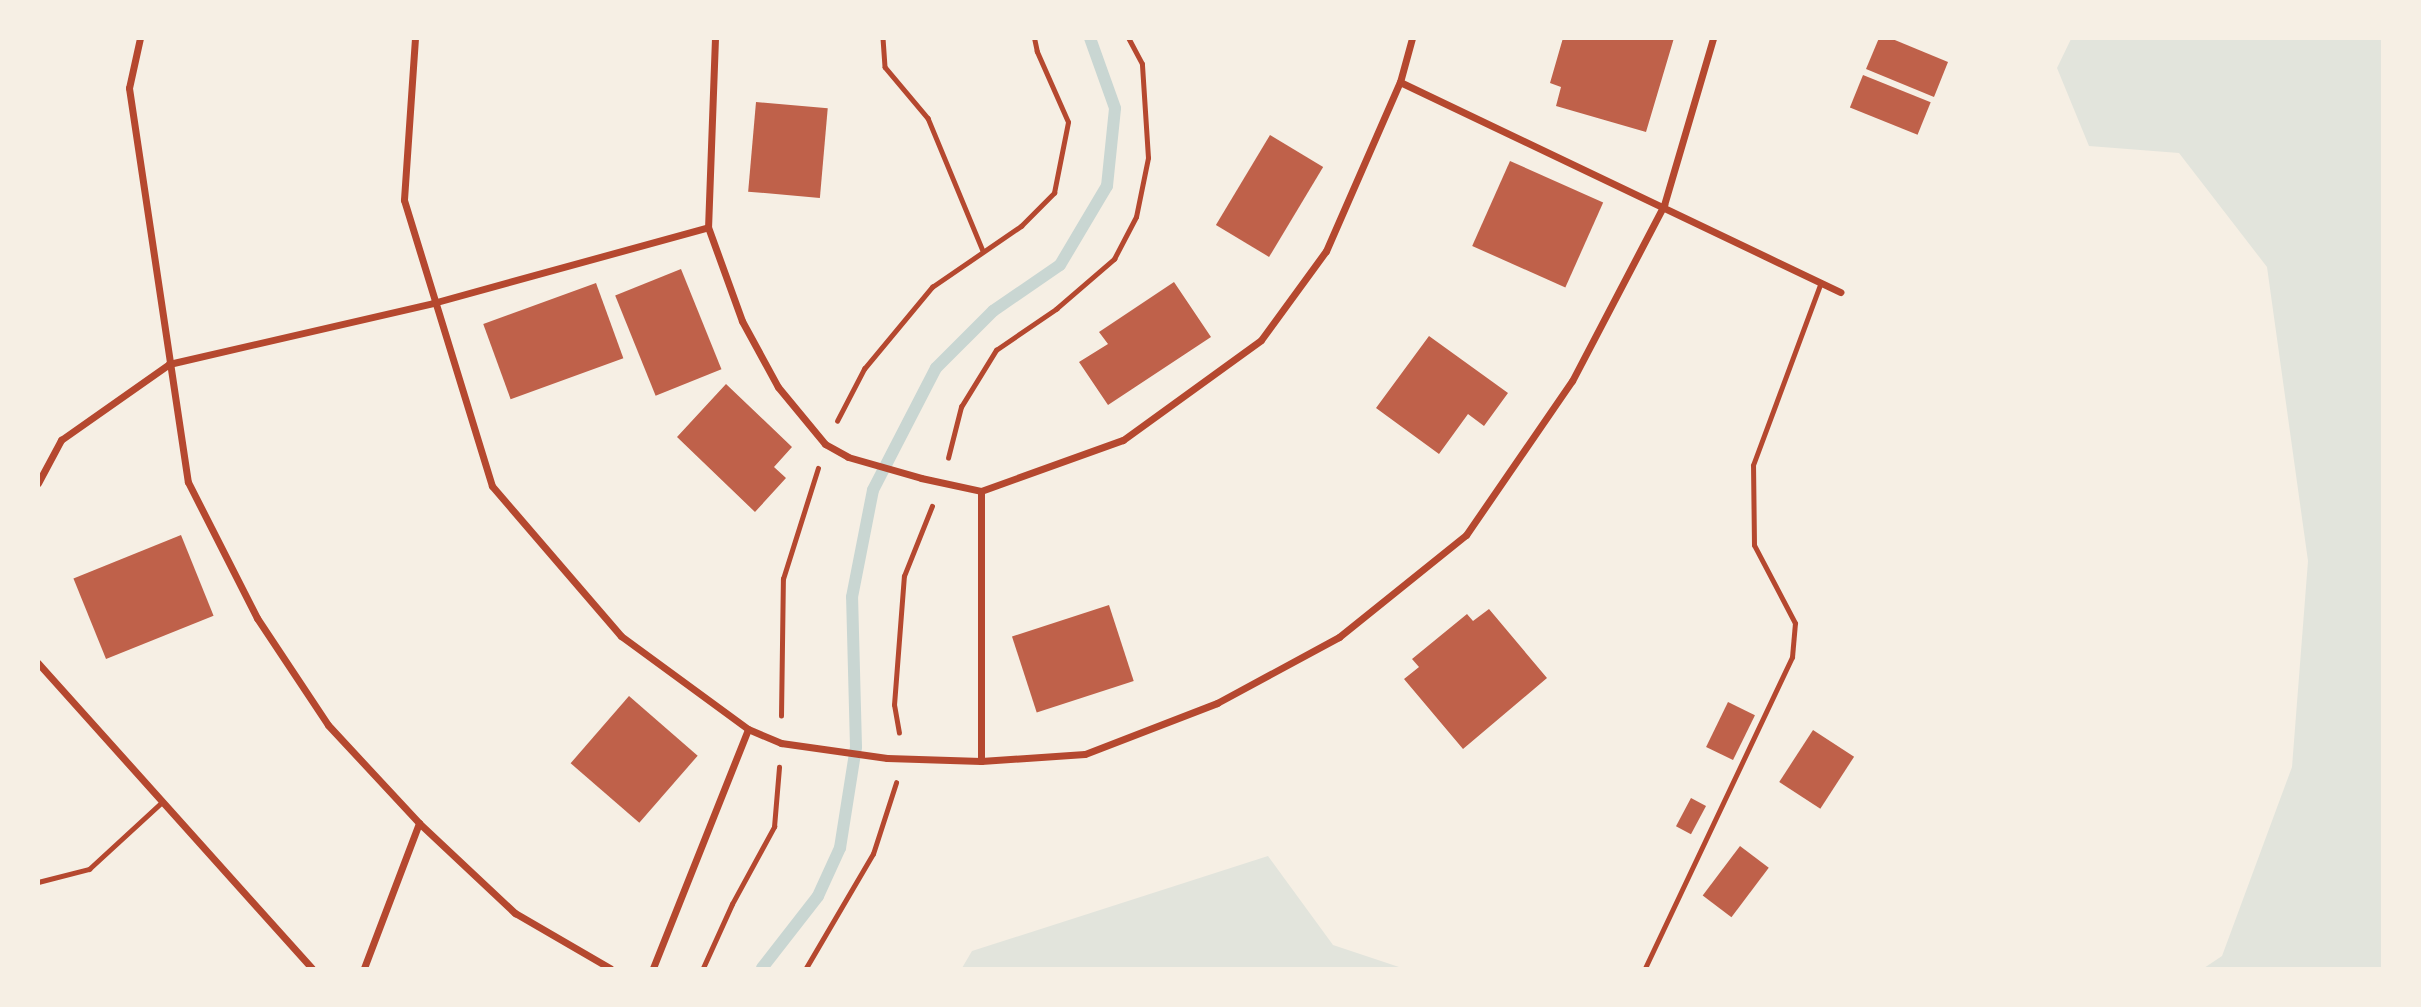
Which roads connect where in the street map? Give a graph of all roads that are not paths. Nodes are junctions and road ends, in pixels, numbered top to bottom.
1 (140, 38) edge
2 (415, 38) edge
3 (715, 38) edge
4 (1412, 38) edge
5 (1713, 38) edge
6 (1399, 82) junction
7 (1664, 205) junction
8 (708, 228) junction
9 (1821, 282) junction
10 (1841, 292) dead end
11 (433, 303) junction
12 (169, 364) junction
13 (38, 483) edge
14 (981, 491) junction
15 (38, 663) edge
16 (748, 729) junction
17 (981, 761) junction
18 (163, 801) junction
19 (419, 823) junction
20 (38, 882) edge
21 (312, 968) edge
22 (363, 968) edge
23 (610, 968) edge
24 (653, 968) edge
25 (1644, 968) edge

1 - 12 street
2 - 11 street
3 - 8 street
4 - 6 street
5 - 7 street
6 - 7 street
6 - 14 street
7 - 9 street
7 - 17 street
8 - 11 street
8 - 14 street
9 - 10 street
9 - 25 lane
11 - 12 street
11 - 16 street
12 - 13 street
12 - 19 street
14 - 17 street
15 - 18 street
16 - 17 street
16 - 24 street
18 - 20 lane
18 - 21 street
19 - 22 street
19 - 23 street

